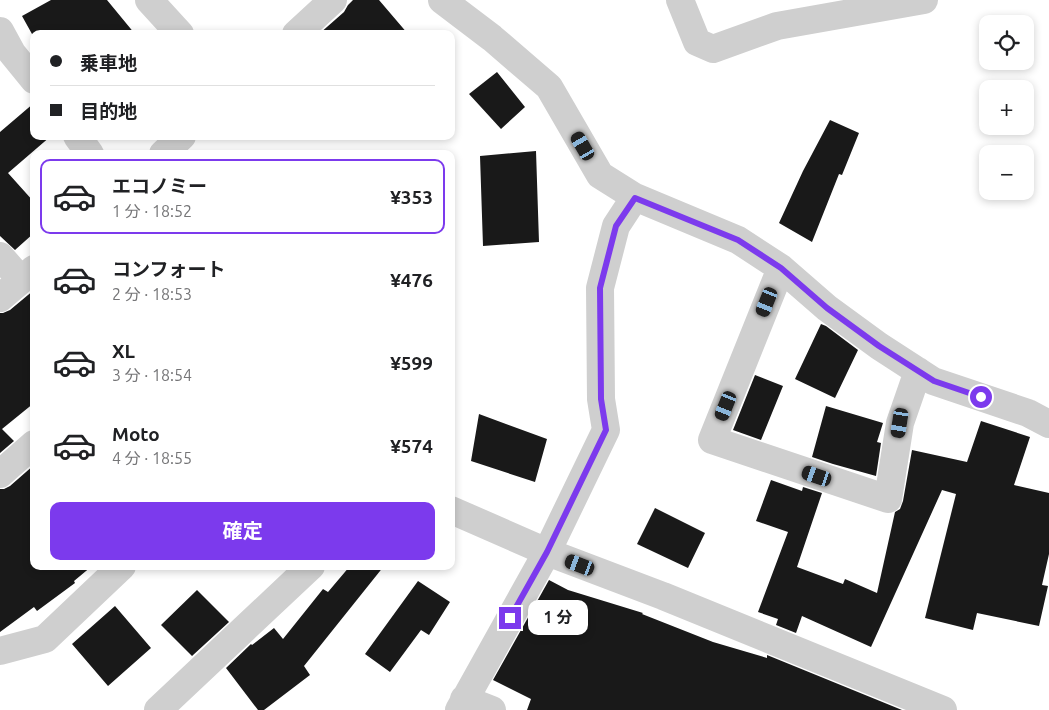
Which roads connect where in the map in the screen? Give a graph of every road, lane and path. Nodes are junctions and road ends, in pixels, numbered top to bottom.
1 (149, 0) edge
2 (333, 0) edge
3 (442, 0) edge
4 (680, 0) edge
5 (924, 0) edge
6 (870, 5) edge
7 (176, 30) edge
8 (300, 30) edge
9 (0, 31) edge
10 (30, 75) edge
11 (178, 140) edge
12 (167, 150) edge
13 (635, 198) junction
14 (0, 256) edge
15 (781, 268) junction
16 (27, 274) edge
17 (0, 298) edge
18 (918, 371) junction
19 (1049, 424) edge
20 (30, 448) edge
21 (0, 474) edge
22 (455, 512) edge
23 (547, 552) junction
24 (118, 570) edge
25 (307, 570) edge
26 (0, 650) edge
27 (462, 705) edge
28 (915, 705) edge
29 (158, 710) edge
30 (492, 710) edge
31 (943, 710) edge

1 - 7 street
2 - 8 street
3 - 13 street
4 - 6 street
5 - 6 street
9 - 10 street
11 - 12 street
13 - 15 street
13 - 23 street
14 - 16 street
15 - 18 street
15 - 18 street
16 - 17 street
18 - 19 street
20 - 21 street
22 - 23 street
23 - 27 street
23 - 28 street
24 - 26 street
25 - 29 street
27 - 30 street
28 - 31 street

